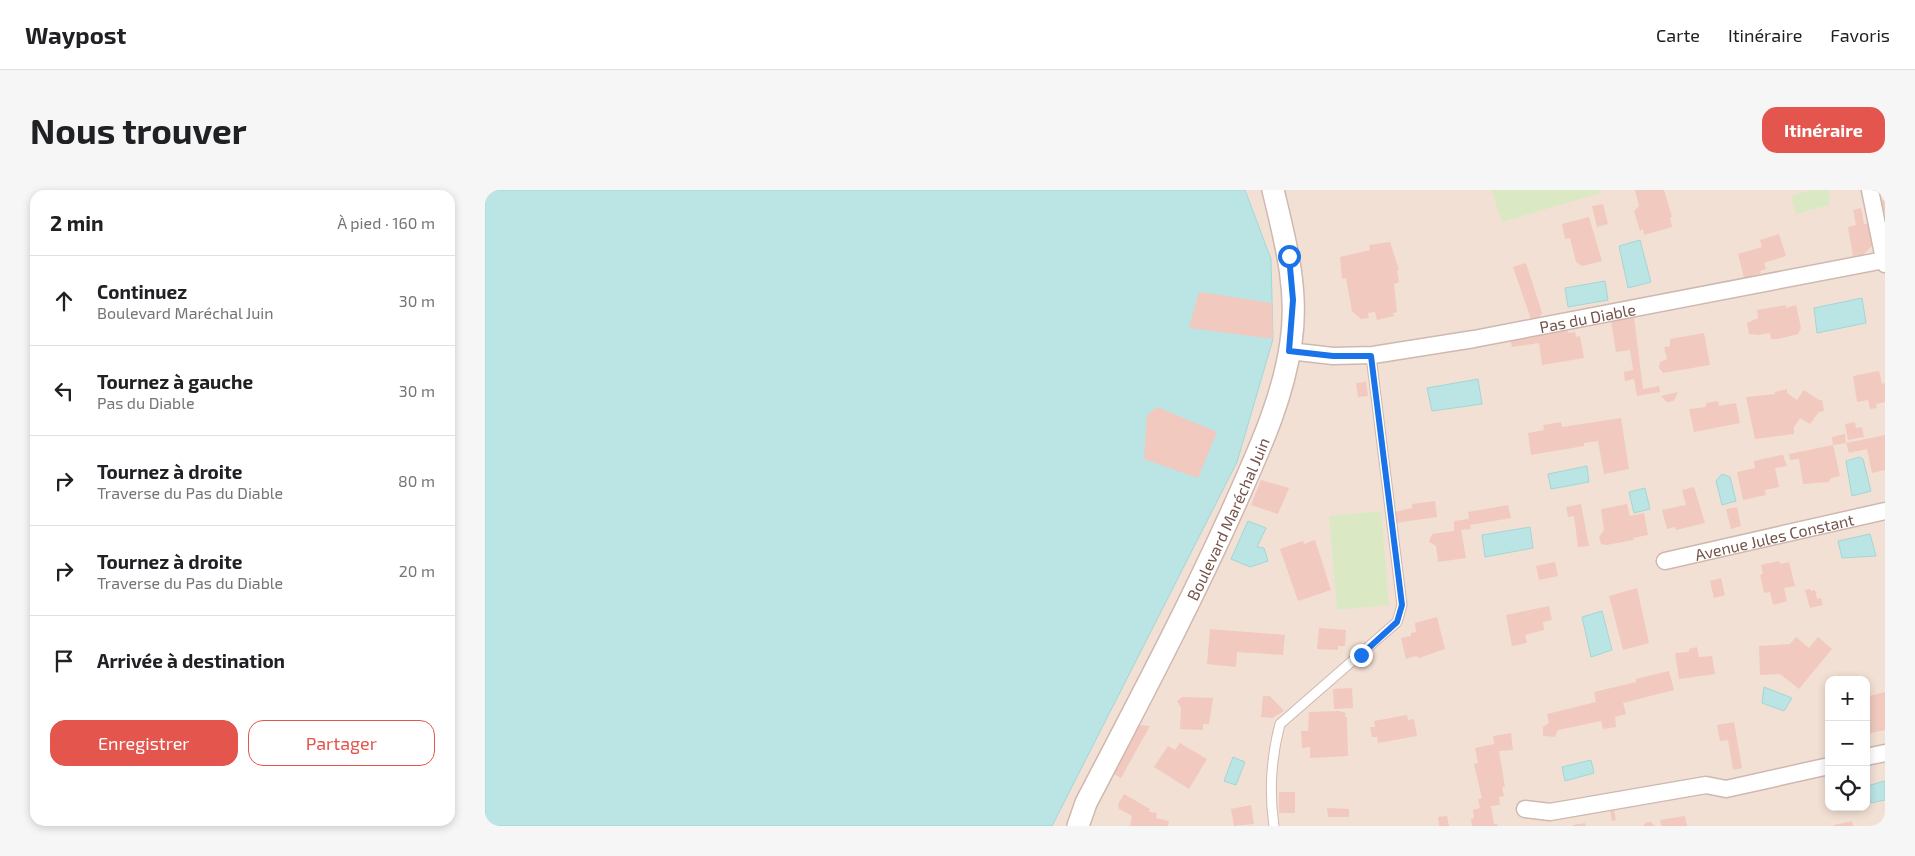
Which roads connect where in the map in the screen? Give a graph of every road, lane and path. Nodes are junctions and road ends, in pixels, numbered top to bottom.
1 (1273, 190) edge
2 (1870, 190) edge
3 (1885, 262) edge
4 (1289, 351) junction
5 (1371, 356) junction
6 (1885, 511) edge
7 (1665, 561) dead end
8 (1885, 753) edge
9 (1870, 756) edge
10 (1825, 767) edge
11 (1525, 809) dead end
12 (1078, 826) edge
13 (1274, 826) edge

1 - 4 street, Boulevard Maréchal Juin
2 - 3 street
3 - 5 street, Pas du Diable
4 - 5 street, Pas du Diable
4 - 12 street, Boulevard Maréchal Juin
5 - 13 lane
6 - 7 street, Avenue Jules Constant
8 - 9 street
10 - 11 street

